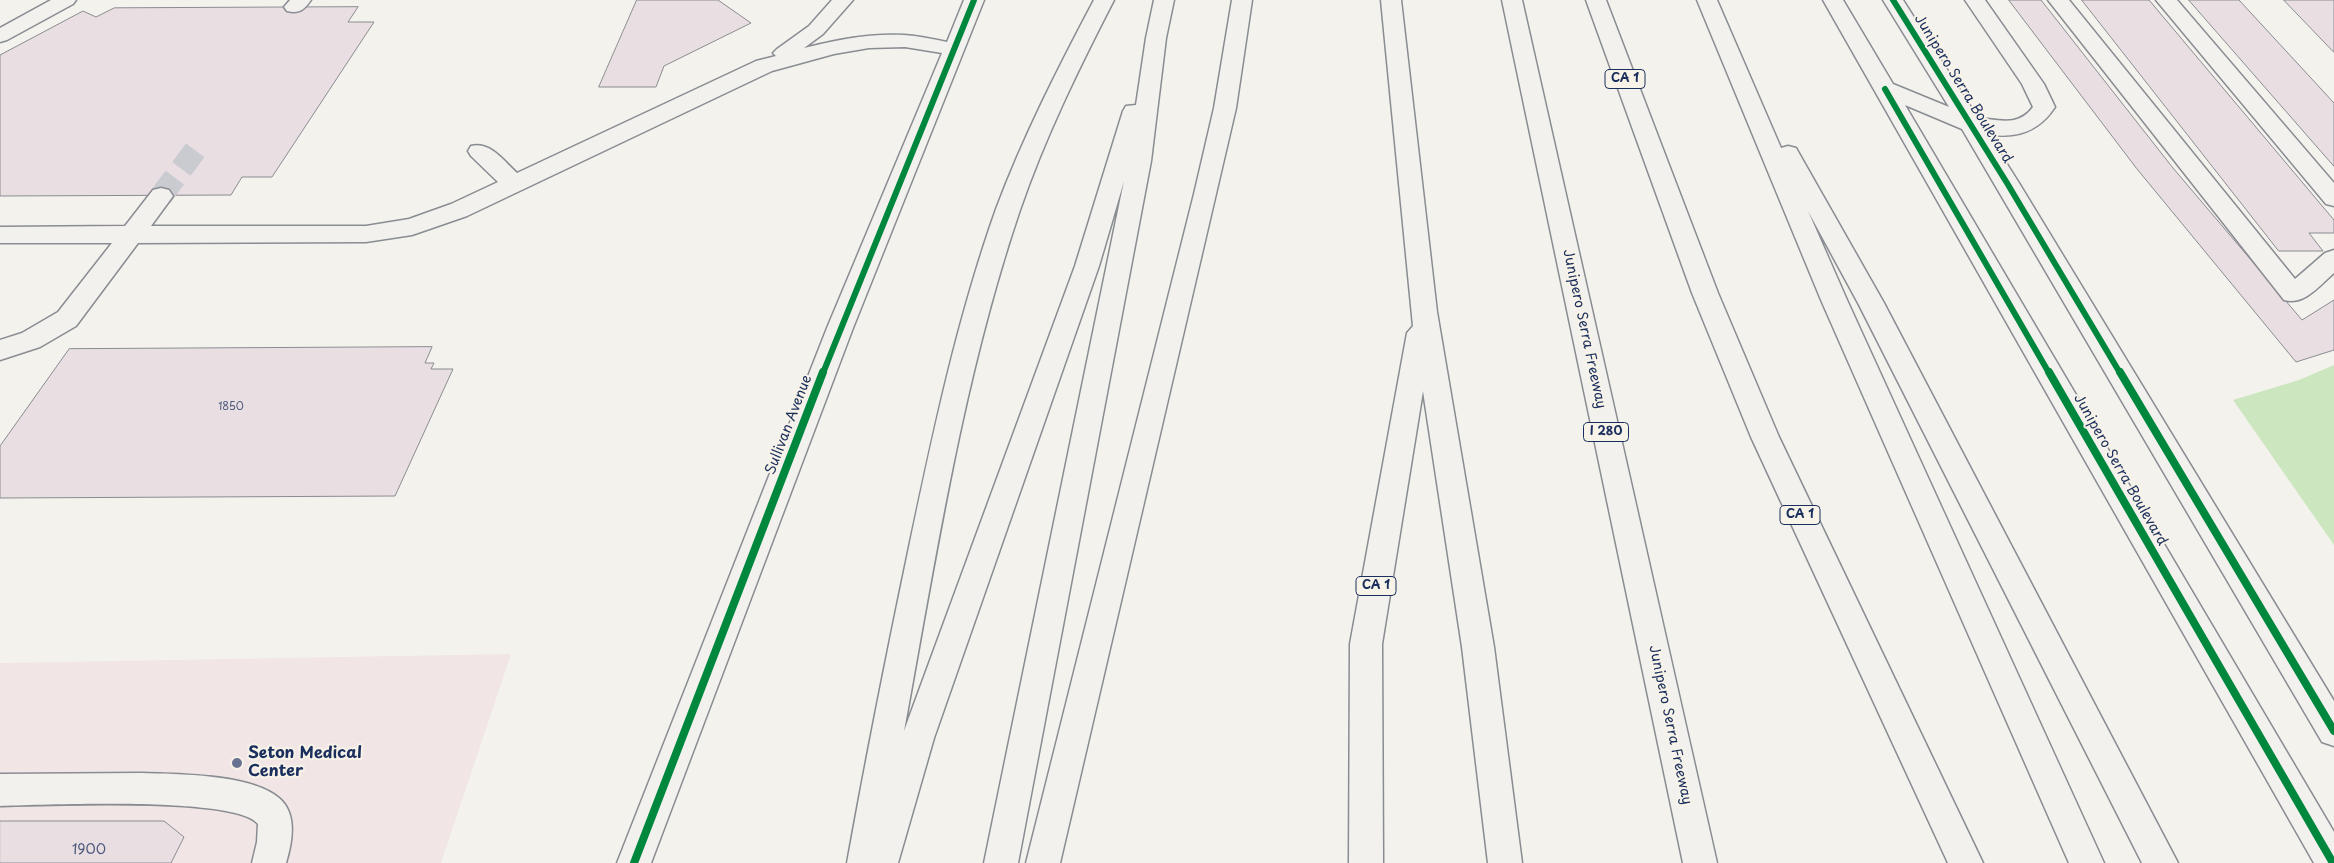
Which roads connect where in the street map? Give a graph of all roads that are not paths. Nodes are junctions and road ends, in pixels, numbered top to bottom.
1 (66, 0) edge
2 (843, 0) edge
3 (974, 0) edge
4 (1104, 0) edge
5 (1164, 0) edge
6 (1242, 0) edge
7 (1391, 0) edge
8 (1512, 0) edge
9 (1596, 0) edge
10 (1707, 0) edge
11 (1833, 0) edge
12 (1893, 0) edge
13 (1975, 0) edge
14 (2058, 0) edge
15 (2166, 0) edge
16 (1721, 31) junction
17 (0, 36) edge
18 (1156, 38) junction
19 (955, 49) junction
20 (764, 66) junction
21 (1885, 89) junction
22 (1970, 124) junction
23 (479, 151) dead end
24 (514, 184) junction
25 (160, 196) tunnel mouth
26 (2334, 198) edge
27 (0, 234) edge
28 (131, 234) junction
29 (2334, 259) edge
30 (1424, 312) junction
31 (0, 350) edge
32 (2334, 731) edge
33 (0, 790) edge
34 (269, 863) edge
35 (634, 863) edge
36 (864, 863) edge
37 (881, 863) edge
38 (1001, 863) edge
39 (1042, 863) edge
40 (1366, 863) edge
41 (1505, 863) edge
42 (1700, 863) edge
43 (1966, 863) edge
44 (2087, 863) edge
45 (2161, 863) edge
46 (2333, 863) edge

1 - 17 main road
2 - 20 main road
3 - 19 main road, Sullivan Avenue
4 - 36 main road
5 - 18 main road
6 - 39 main road
7 - 30 main road
8 - 42 main road, Junipero Serra Freeway / I 280
9 - 43 main road, CA 1
10 - 16 main road
11 - 21 main road, Junipero Serra Boulevard
12 - 22 main road, Junipero Serra Boulevard
13 - 22 main road
14 - 29 main road
15 - 26 main road
16 - 44 main road
16 - 45 main road
18 - 37 main road
18 - 38 main road
19 - 20 main road
19 - 35 main road, Sullivan Avenue
20 - 24 main road
21 - 22 main road
21 - 46 main road, Junipero Serra Boulevard
22 - 32 main road, Junipero Serra Boulevard
23 - 24 main road
24 - 28 main road
25 - 28 main road
27 - 28 main road
28 - 31 main road
30 - 40 main road, CA 1
30 - 41 main road
33 - 34 main road

